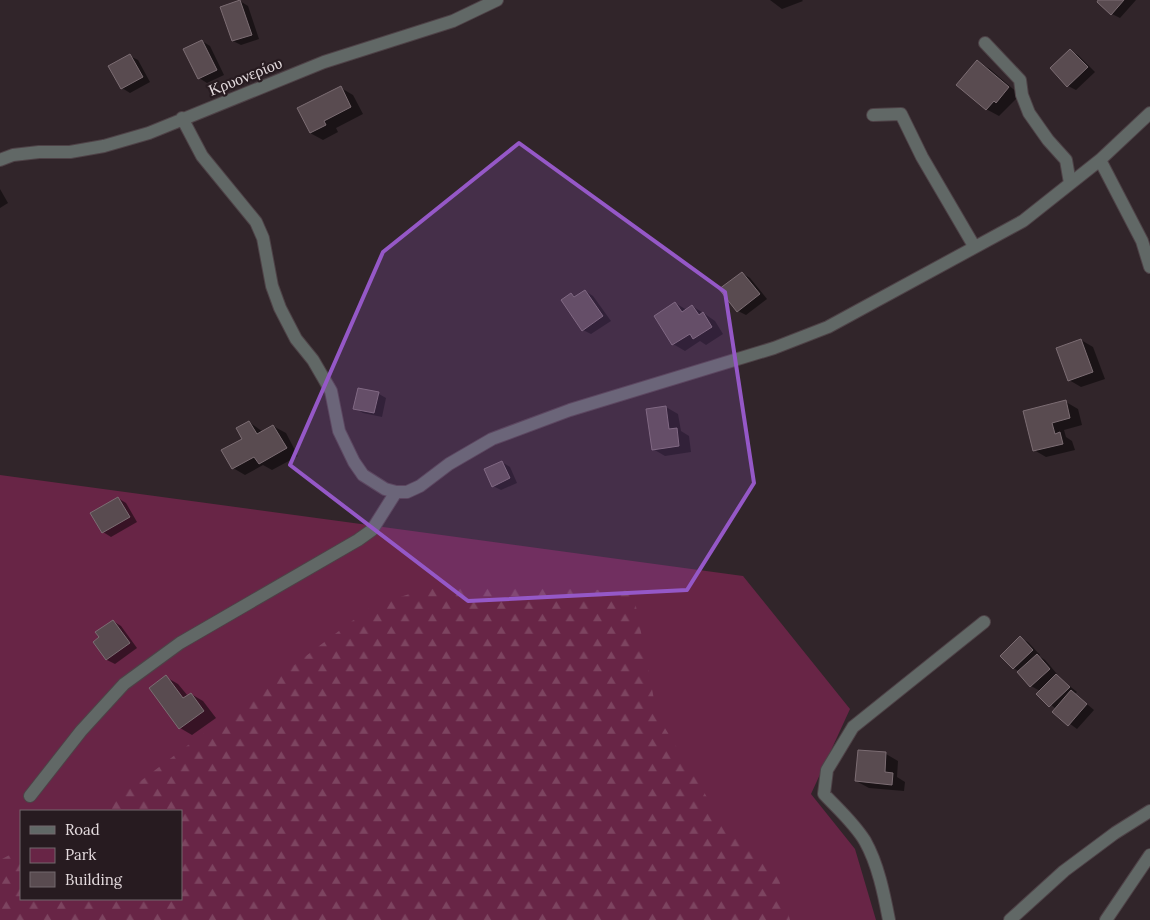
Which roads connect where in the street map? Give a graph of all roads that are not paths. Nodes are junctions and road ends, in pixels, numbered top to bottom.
1 (497, 0) edge
2 (985, 43) dead end
3 (1150, 113) edge
4 (873, 115) dead end
5 (182, 118) junction
6 (0, 160) edge
7 (1100, 160) junction
8 (1070, 183) junction
9 (974, 246) junction
10 (1150, 267) edge
11 (396, 492) junction
12 (984, 622) dead end
13 (30, 796) dead end
14 (1150, 811) edge
15 (1150, 855) edge
16 (889, 920) edge
17 (1010, 920) edge
18 (1106, 920) edge

1 - 5 street, Κρυονερίου
2 - 8 street
3 - 7 street
4 - 9 street
5 - 6 street, Κρυονερίου
5 - 11 street
7 - 8 street
7 - 10 street
8 - 9 street
9 - 11 street
11 - 13 street
12 - 16 street
14 - 17 street
15 - 18 street

